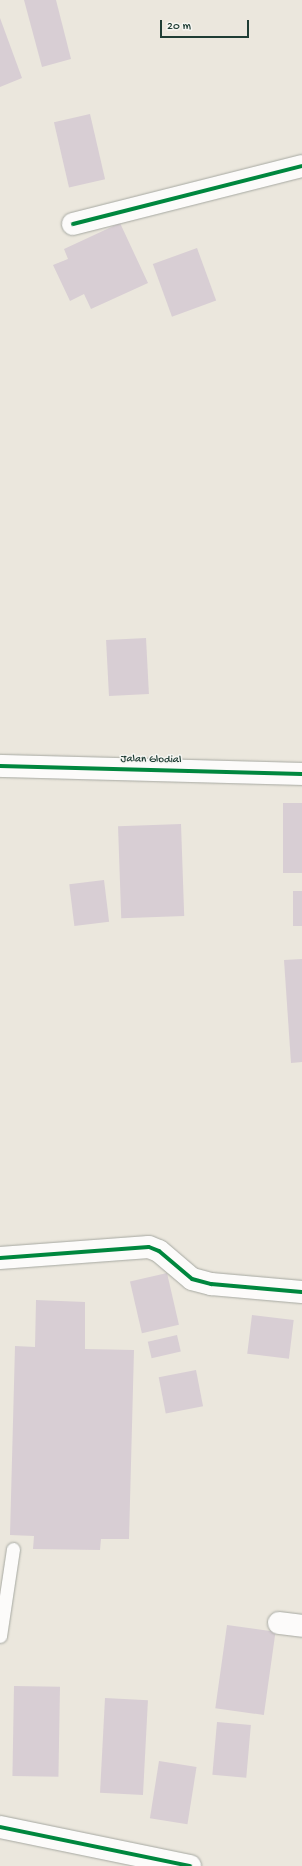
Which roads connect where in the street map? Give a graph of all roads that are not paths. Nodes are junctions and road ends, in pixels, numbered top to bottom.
1 (302, 166) edge
2 (73, 224) dead end
3 (0, 766) edge
4 (302, 774) edge
5 (0, 1258) edge
6 (302, 1292) edge
7 (13, 1549) dead end
8 (280, 1623) dead end
9 (302, 1626) edge
10 (0, 1636) edge
11 (0, 1827) edge
12 (190, 1866) edge

1 - 2 street
3 - 4 street, Jalan Glodial
5 - 6 street
7 - 10 lane
8 - 9 street
11 - 12 street

